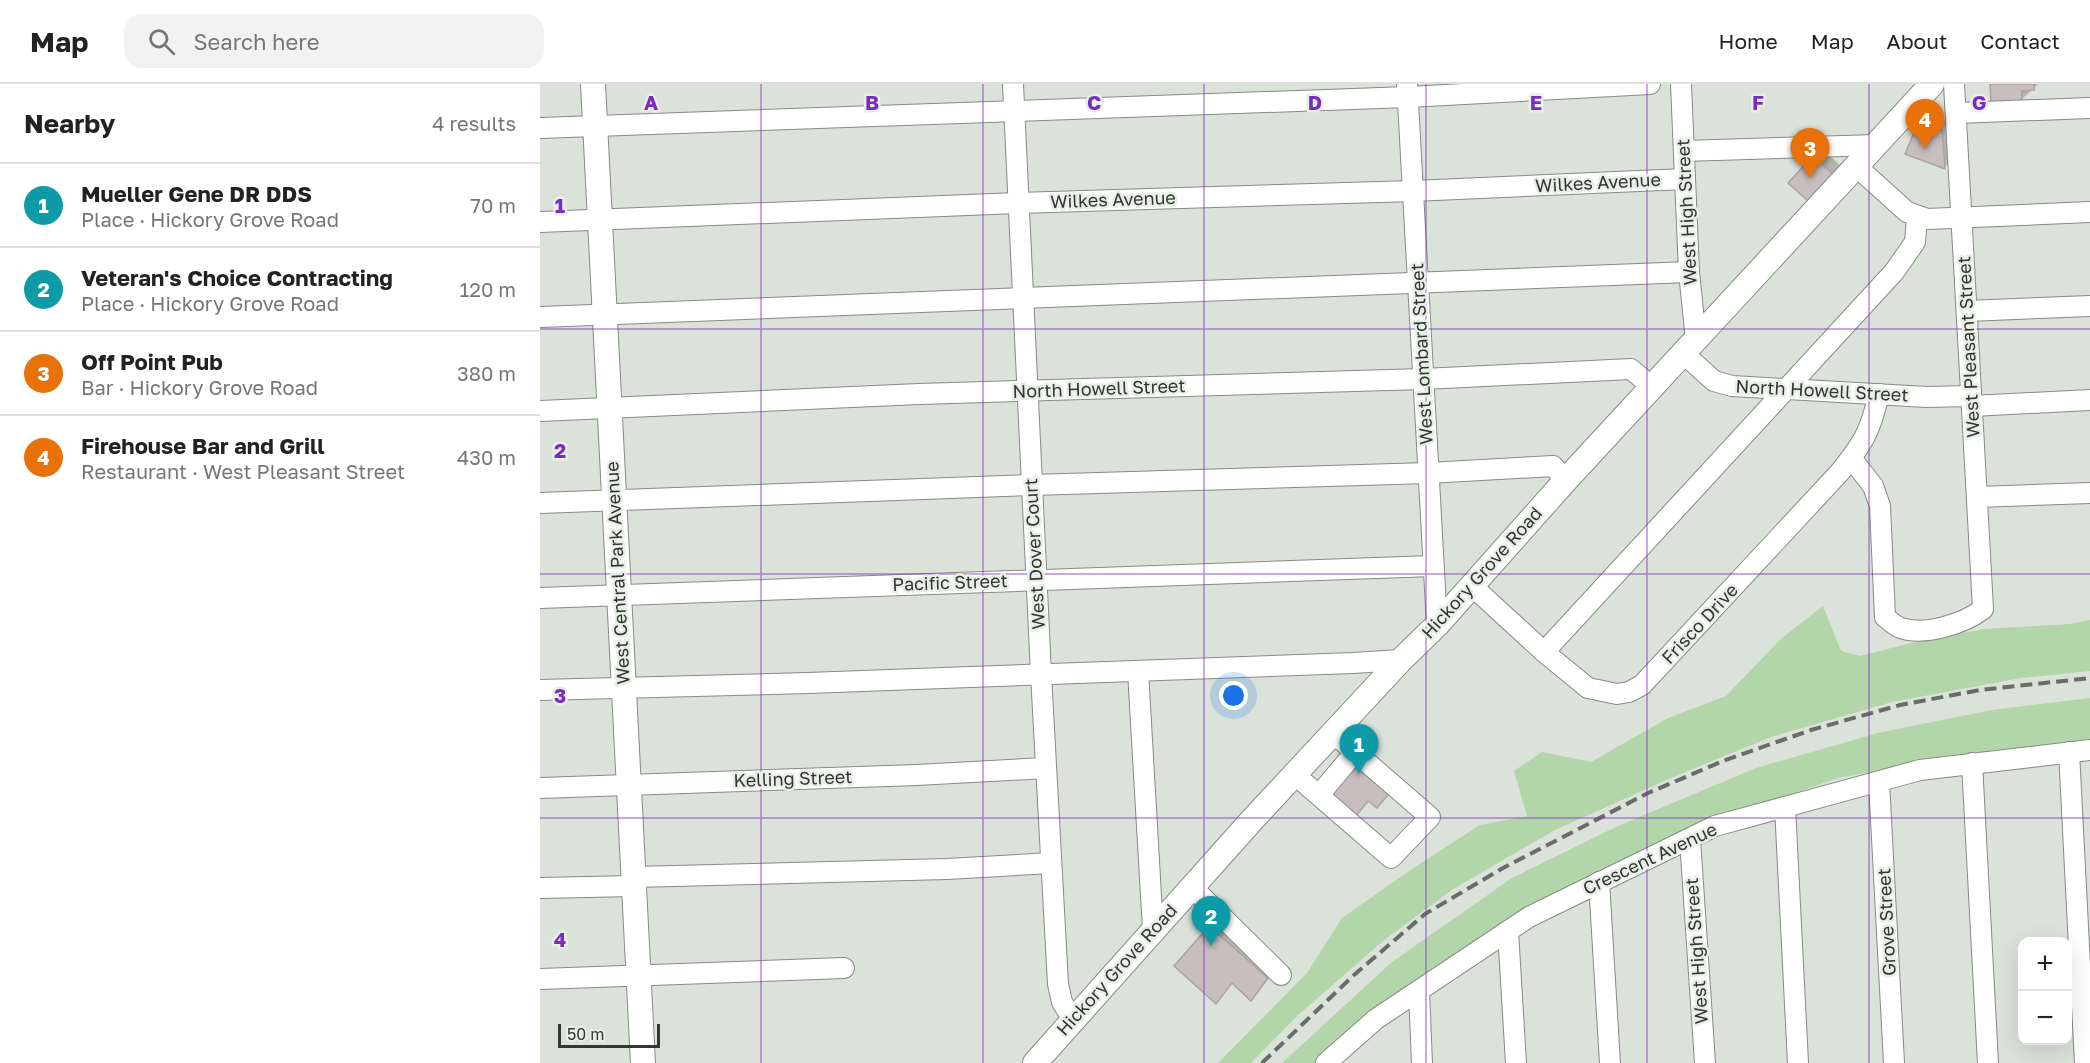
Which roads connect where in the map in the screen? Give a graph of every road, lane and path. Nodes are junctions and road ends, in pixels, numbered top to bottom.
1 (593, 84) edge
2 (1012, 84) edge
3 (1650, 84) edge
4 (1681, 84) edge
5 (1932, 84) edge
6 (1954, 84) edge
7 (1408, 90) edge
8 (2090, 108) edge
9 (1014, 110) junction
10 (1956, 113) junction
11 (595, 126) junction
12 (540, 128) edge
13 (1876, 145) junction
14 (1684, 151) junction
15 (1857, 166) junction
16 (1686, 178) junction
17 (1413, 191) junction
18 (1018, 203) junction
19 (2090, 212) edge
20 (1917, 217) junction
21 (600, 219) junction
22 (1963, 219) junction
23 (540, 222) edge
24 (1689, 272) junction
25 (1419, 284) junction
26 (1023, 298) junction
27 (2090, 306) edge
28 (1967, 311) junction
29 (605, 315) junction
30 (540, 318) edge
31 (1690, 346) junction
32 (1423, 379) junction
33 (1652, 387) junction
34 (1786, 390) junction
35 (1027, 391) junction
36 (1879, 394) junction
37 (2090, 400) edge
38 (1972, 401) junction
39 (610, 408) junction
40 (540, 411) edge
41 (1851, 458) junction
42 (1428, 473) junction
43 (1566, 480) junction
44 (1032, 485) junction
45 (2090, 493) edge
46 (1977, 497) junction
47 (614, 500) junction
48 (540, 503) edge
49 (1433, 566) junction
50 (1036, 580) junction
51 (1472, 586) junction
52 (620, 595) junction
53 (540, 598) edge
54 (1437, 625) junction
55 (1544, 652) junction
56 (1401, 660) junction
57 (1138, 671) junction
58 (1041, 674) junction
59 (624, 687) junction
60 (540, 690) edge
61 (1333, 732) junction
62 (2090, 750) edge
63 (1356, 751) junction
64 (2069, 752) junction
65 (1972, 763) junction
66 (1046, 768) junction
67 (1294, 774) junction
68 (1879, 782) junction
69 (629, 785) junction
70 (540, 788) edge
71 (1319, 795) junction
72 (1785, 807) junction
73 (1690, 838) junction
74 (1052, 863) junction
75 (634, 881) junction
76 (1599, 882) junction
77 (1192, 887) junction
78 (540, 888) edge
79 (1153, 930) junction
80 (1508, 931) junction
81 (844, 968) dead end
82 (639, 975) junction
83 (1281, 975) dead end
84 (540, 979) edge
85 (1419, 991) junction
86 (1073, 1020) junction
87 (643, 1063) edge
88 (1035, 1063) edge
89 (1326, 1063) edge
90 (1422, 1063) edge
91 (1516, 1063) edge
92 (1610, 1063) edge
93 (1705, 1063) edge
94 (1798, 1063) edge
95 (1894, 1063) edge
96 (1988, 1063) edge
97 (2085, 1063) edge

1 - 11 main road, West Central Park Avenue
2 - 9 street, West Dover Court
3 - 7 street
4 - 14 street, West High Street
5 - 13 main road, Hickory Grove Road
6 - 10 street, West Pleasant Street
7 - 9 street
7 - 17 street, West Lombard Street
8 - 10 street
9 - 11 street
9 - 18 street, West Dover Court
10 - 22 street, West Pleasant Street
11 - 12 street
11 - 21 main road, West Central Park Avenue
13 - 14 street
13 - 15 main road, Hickory Grove Road
14 - 16 street, West High Street
15 - 20 street
15 - 31 main road, Hickory Grove Road
16 - 17 street, Wilkes Avenue
16 - 24 street, West High Street
17 - 18 street, Wilkes Avenue
17 - 25 street, West Lombard Street
18 - 21 street, Wilkes Avenue
18 - 26 street, West Dover Court
19 - 22 street
20 - 22 street
20 - 34 street
21 - 23 street, Wilkes Avenue
21 - 29 main road, West Central Park Avenue
22 - 28 street, West Pleasant Street
24 - 25 street
24 - 31 street, West High Street
25 - 26 street
25 - 32 street, West Lombard Street
26 - 29 street
26 - 35 street, West Dover Court
27 - 28 street
28 - 38 street, West Pleasant Street
29 - 30 street
29 - 39 main road, West Central Park Avenue
31 - 33 main road, Hickory Grove Road
31 - 34 street, North Howell Street
32 - 33 street, North Howell Street
32 - 35 street, North Howell Street
32 - 42 street, West Lombard Street
33 - 43 main road, Hickory Grove Road
34 - 36 street, North Howell Street
34 - 55 street
35 - 39 street, North Howell Street
35 - 44 street, West Dover Court
36 - 38 street, North Howell Street
36 - 41 street, Frisco Drive
37 - 38 street, North Howell Street
38 - 46 street, West Pleasant Street
39 - 40 street, North Howell Street
39 - 47 main road, West Central Park Avenue
41 - 46 street, West Pleasant Street
41 - 55 street, Frisco Drive
42 - 43 street
42 - 44 street
42 - 49 street, West Lombard Street
43 - 51 main road, Hickory Grove Road
44 - 47 street
44 - 50 street, West Dover Court
45 - 46 street
47 - 48 street
47 - 52 main road, West Central Park Avenue
49 - 50 street, Pacific Street
49 - 54 street, West Lombard Street
50 - 52 street, Pacific Street
50 - 58 street, West Dover Court
51 - 54 main road, Hickory Grove Road
51 - 55 street, Frisco Drive
52 - 53 street, Pacific Street
52 - 59 main road, West Central Park Avenue
54 - 56 main road, Hickory Grove Road
56 - 57 street
56 - 61 main road, Hickory Grove Road
57 - 58 street
57 - 79 street
58 - 59 street
58 - 66 street, West Dover Court
59 - 60 street
59 - 69 main road, West Central Park Avenue
61 - 63 street
61 - 67 main road, Hickory Grove Road
62 - 64 street, Crescent Avenue
63 - 71 street
63 - 71 street
64 - 65 street, Crescent Avenue
64 - 97 street
65 - 68 street, Crescent Avenue
65 - 96 street
66 - 69 street, Kelling Street
66 - 74 street, West Dover Court
67 - 71 street
67 - 77 main road, Hickory Grove Road
68 - 72 street, Crescent Avenue
68 - 95 street, Grove Street
69 - 70 street, Kelling Street
69 - 75 main road, West Central Park Avenue
72 - 73 street, Crescent Avenue
72 - 94 street
73 - 76 street, Crescent Avenue
73 - 93 street, West High Street
74 - 75 street
74 - 86 street, West Dover Court
75 - 78 street
75 - 82 main road, West Central Park Avenue
76 - 80 street, Crescent Avenue
76 - 92 street
77 - 79 main road, Hickory Grove Road
77 - 83 street
79 - 86 main road, Hickory Grove Road
80 - 85 street, Crescent Avenue
80 - 91 street
81 - 82 street
82 - 84 street
82 - 87 main road, West Central Park Avenue
85 - 89 street, Crescent Avenue
85 - 90 street
86 - 88 main road, Hickory Grove Road

